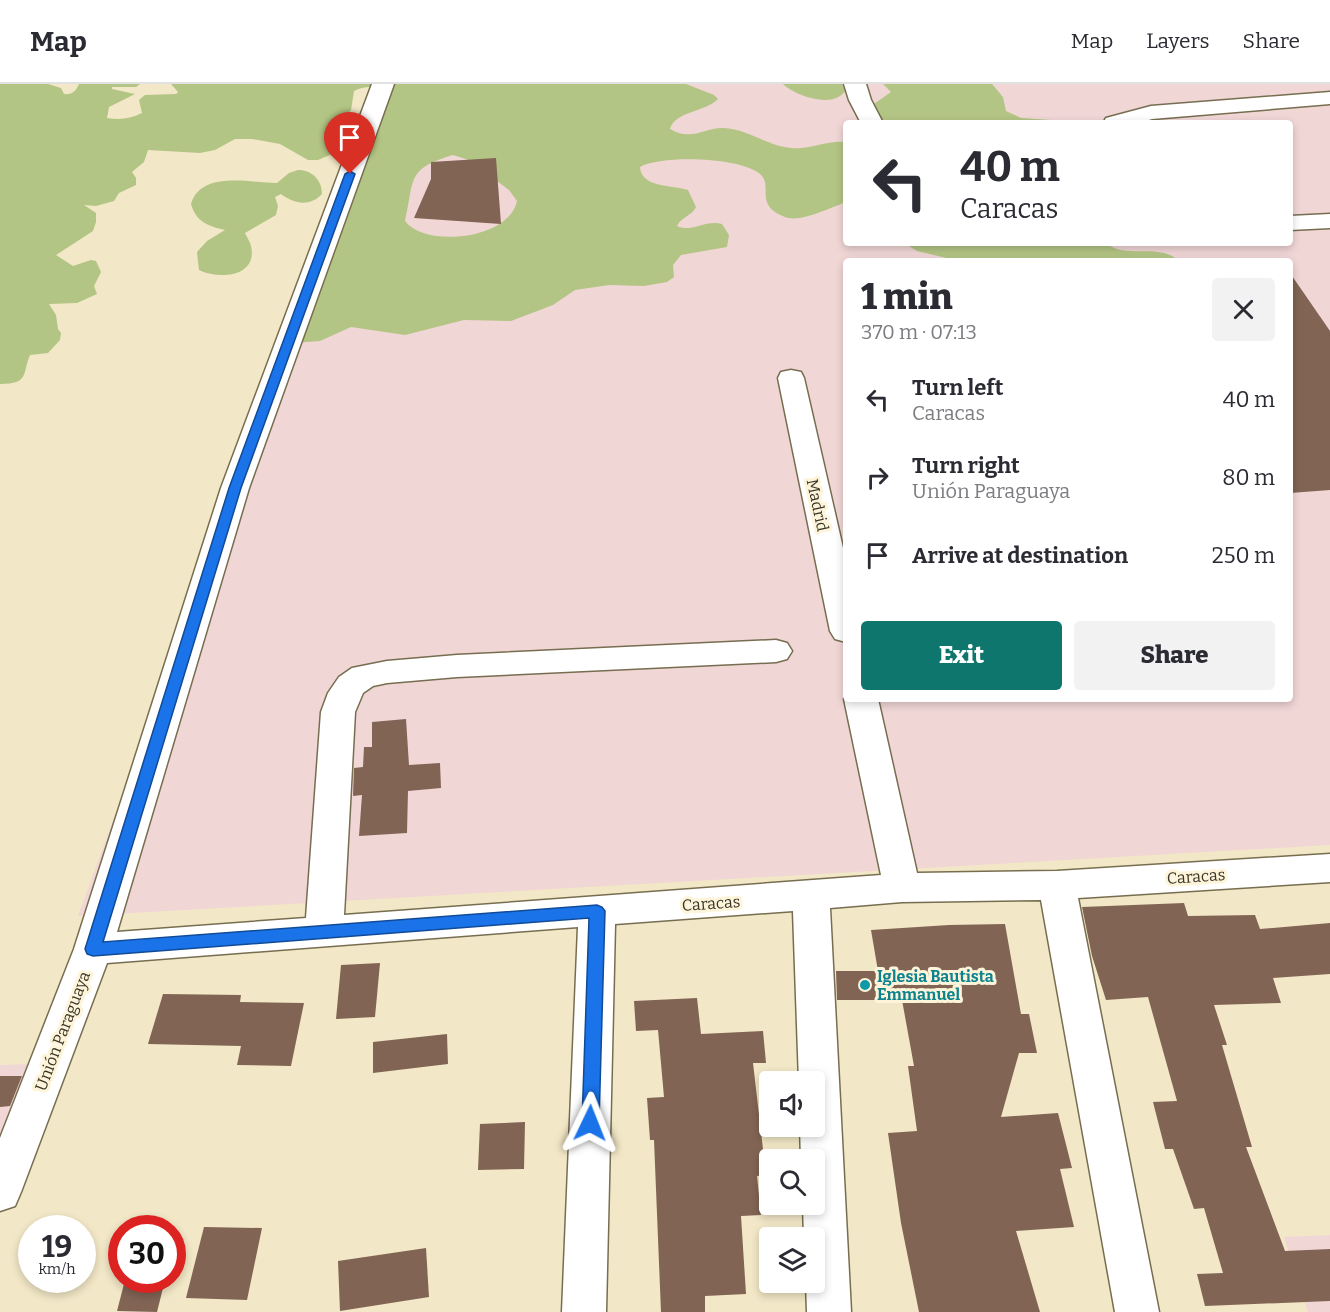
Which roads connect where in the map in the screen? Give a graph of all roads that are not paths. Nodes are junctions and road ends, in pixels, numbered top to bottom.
1 (383, 84) edge
2 (855, 84) edge
3 (1330, 98) edge
4 (870, 120) edge
5 (1125, 120) edge
6 (1330, 221) edge
7 (1293, 223) edge
8 (790, 378) dead end
9 (843, 617) edge
10 (776, 651) dead end
11 (862, 702) edge
12 (1330, 868) edge
13 (1058, 885) junction
14 (902, 888) junction
15 (811, 896) junction
16 (597, 911) junction
17 (324, 932) junction
18 (93, 949) junction
19 (3, 1178) edge
20 (584, 1312) edge
21 (829, 1312) edge
22 (1137, 1312) edge

1 - 18 street, Unión Paraguaya
2 - 4 street
3 - 5 street
6 - 7 street
8 - 9 street, Madrid
10 - 17 street
11 - 14 street
12 - 13 street, Caracas
13 - 14 street, Caracas
13 - 22 street
14 - 15 street, Caracas
15 - 16 street, Caracas
15 - 21 street
16 - 17 street, Caracas
16 - 20 street
17 - 18 street, Caracas
18 - 19 street, Unión Paraguaya

